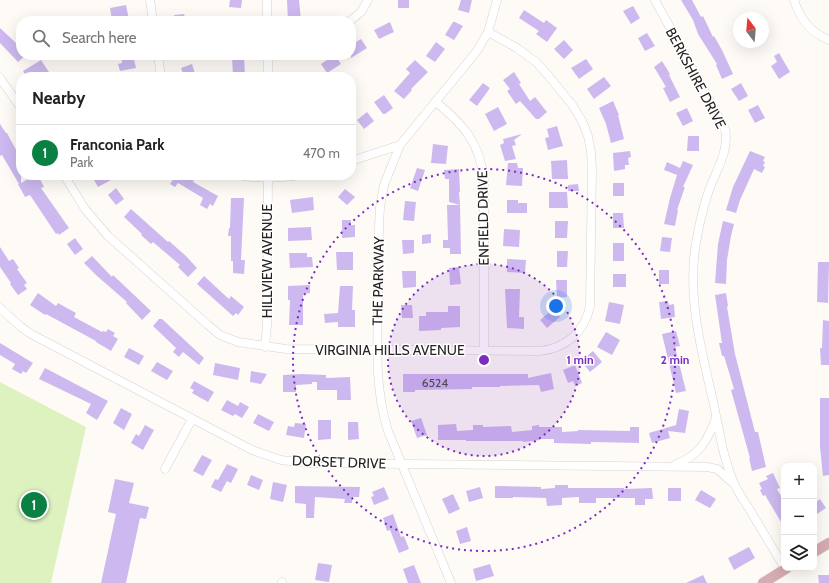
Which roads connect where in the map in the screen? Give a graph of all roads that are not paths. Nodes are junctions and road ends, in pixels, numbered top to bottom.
1 (150, 0) edge
2 (267, 0) edge
3 (368, 0) edge
4 (497, 0) edge
5 (655, 0) edge
6 (794, 0) edge
7 (152, 16) edge
8 (267, 16) edge
9 (356, 16) edge
10 (488, 32) junction
11 (829, 40) edge
12 (159, 60) edge
13 (268, 60) edge
14 (160, 72) edge
15 (268, 72) edge
16 (0, 78) edge
17 (16, 101) edge
18 (436, 102) junction
19 (400, 145) junction
20 (356, 160) edge
21 (67, 180) edge
22 (268, 180) edge
23 (0, 308) edge
24 (265, 347) junction
25 (377, 350) junction
26 (484, 350) junction
27 (716, 417) junction
28 (192, 419) junction
29 (401, 464) junction
30 (669, 466) junction
31 (165, 469) dead end
32 (733, 483) junction
33 (829, 543) edge
34 (817, 550) edge
35 (781, 561) edge
36 (781, 571) edge
37 (451, 583) edge
38 (763, 583) edge

1 - 7 street
2 - 8 street
3 - 9 street
4 - 10 street, THE PARKWAY
5 - 27 street, BERKSHIRE DRIVE
6 - 11 street
10 - 18 street, THE PARKWAY
10 - 26 street, VIRGINIA HILLS AVENUE
12 - 14 street
13 - 15 street
16 - 17 street
18 - 19 street, THE PARKWAY
18 - 26 street, ENFIELD DRIVE
19 - 20 street
19 - 25 street, THE PARKWAY
21 - 24 street, VIRGINIA HILLS AVENUE
22 - 24 street, HILLVIEW AVENUE
23 - 28 street, DORSET DRIVE
24 - 25 street, VIRGINIA HILLS AVENUE
25 - 26 street, VIRGINIA HILLS AVENUE
25 - 29 street, THE PARKWAY
27 - 30 street, DORSET DRIVE
27 - 32 street, BERKSHIRE DRIVE
28 - 29 street, DORSET DRIVE
28 - 31 street
29 - 30 street, DORSET DRIVE
29 - 37 street, THE PARKWAY
30 - 32 street, DORSET DRIVE
32 - 35 street, BERKSHIRE DRIVE
33 - 34 main road
36 - 38 main road

